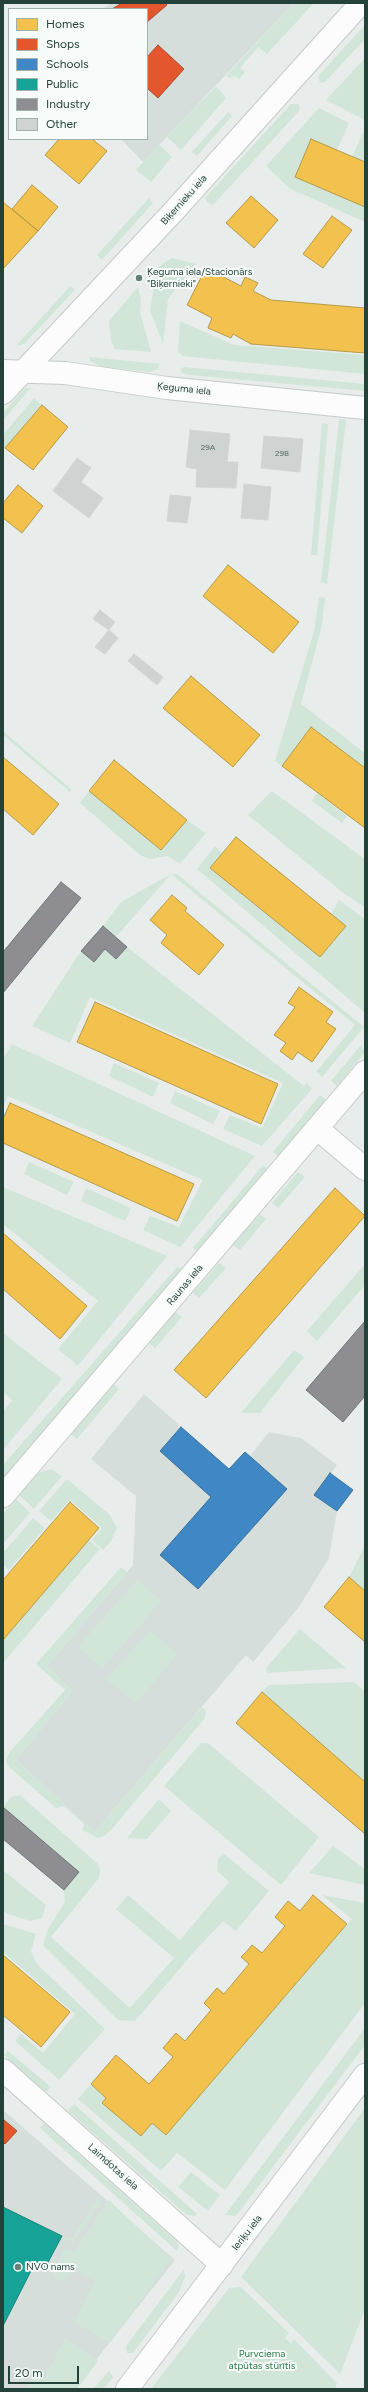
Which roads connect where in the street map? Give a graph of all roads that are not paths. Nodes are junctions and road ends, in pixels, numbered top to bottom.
1 (361, 3) edge
2 (12, 372) edge
3 (3, 393) edge
4 (365, 408) edge
5 (365, 1072) edge
6 (318, 1129) junction
7 (365, 1169) edge
8 (3, 1496) edge
9 (3, 2070) edge
10 (365, 2075) edge
11 (222, 2265) junction
12 (127, 2389) edge

1 - 2 street, Biķernieku iela
2 - 3 street, Biķernieku iela
2 - 4 street, Ķeguma iela
5 - 6 street, Raunas iela
6 - 7 street
6 - 8 street, Raunas iela
9 - 11 street, Laimdotas iela
10 - 11 street, Ieriķu iela
11 - 12 street, Ieriķu iela

